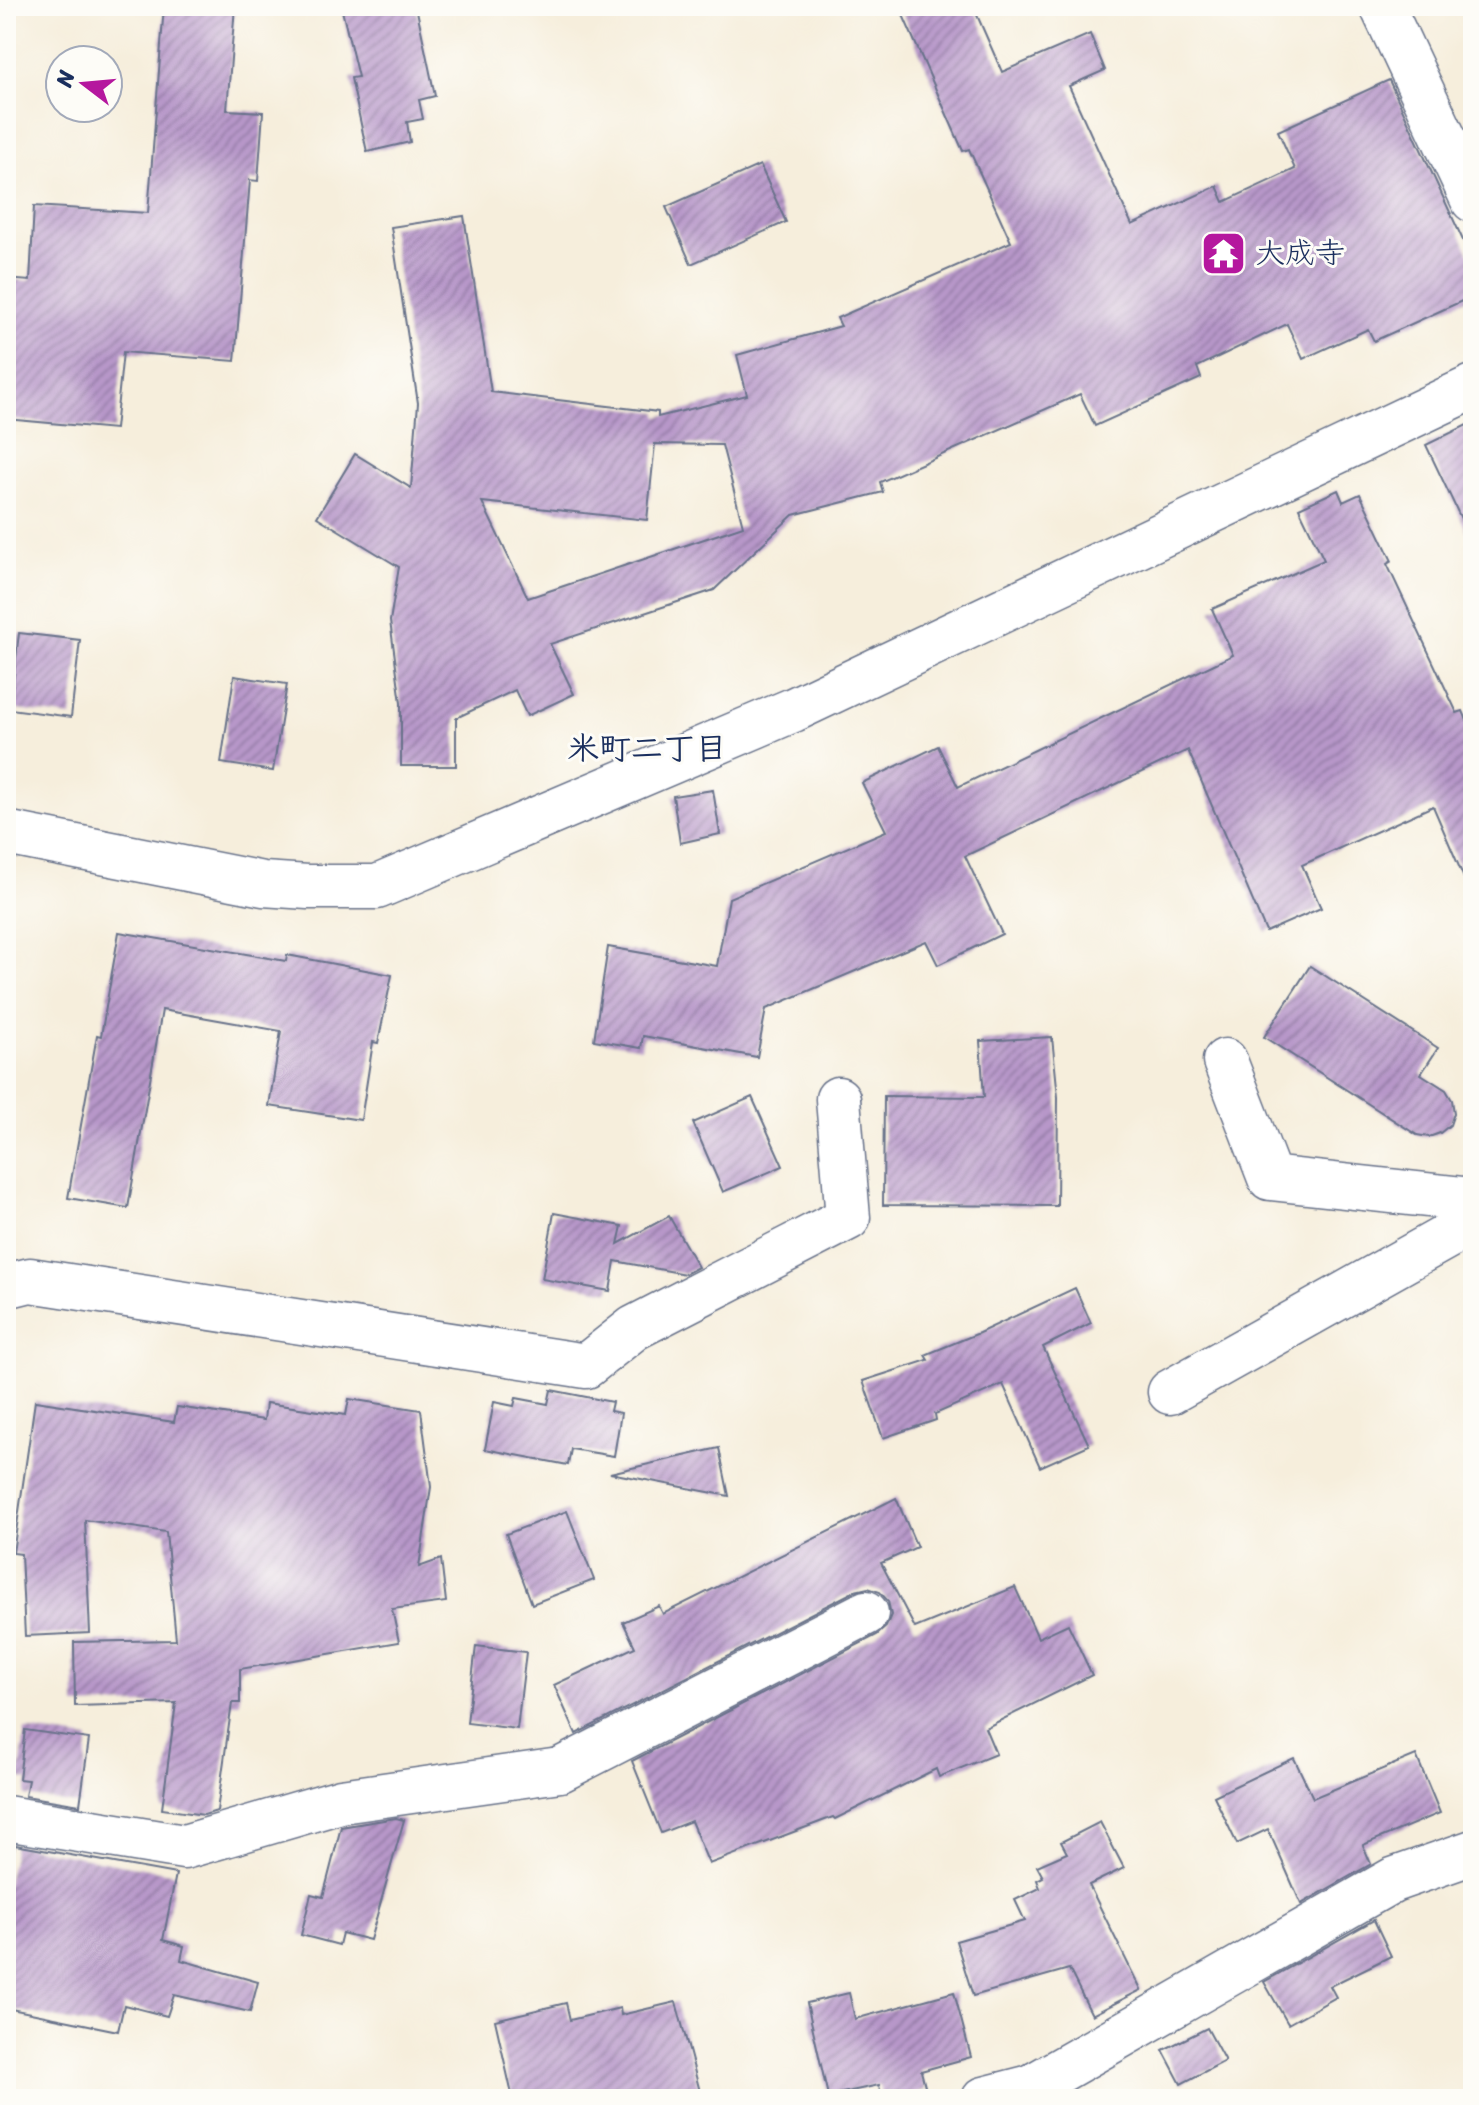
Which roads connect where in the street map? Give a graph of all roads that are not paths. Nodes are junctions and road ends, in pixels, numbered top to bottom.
1 (1382, 6) edge
2 (1473, 200) edge
3 (1473, 387) edge
4 (6, 833) edge
5 (1225, 1061) dead end
6 (838, 1099) dead end
7 (1473, 1200) edge
8 (1473, 1222) edge
9 (6, 1286) edge
10 (1170, 1392) dead end
11 (866, 1613) dead end
12 (6, 1818) edge
13 (1473, 1852) edge
14 (984, 2099) edge

1 - 2 street
3 - 4 street
5 - 7 street
6 - 9 street
8 - 10 street
11 - 12 street
13 - 14 street

